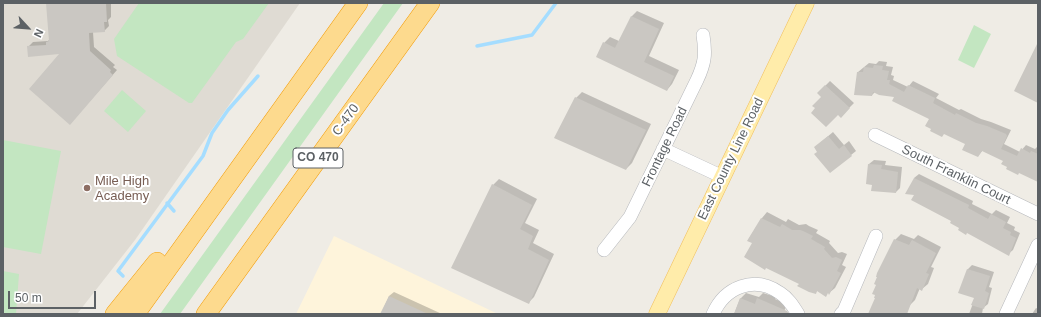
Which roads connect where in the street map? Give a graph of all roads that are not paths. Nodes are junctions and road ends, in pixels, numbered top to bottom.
1 (358, 3) edge
2 (430, 3) edge
3 (806, 3) edge
4 (703, 35) dead end
5 (291, 97) junction
6 (875, 135) dead end
7 (663, 149) junction
8 (723, 177) junction
9 (1038, 214) edge
10 (876, 236) dead end
11 (1038, 245) edge
12 (604, 250) dead end
13 (115, 314) edge
14 (135, 314) edge
15 (206, 314) edge
16 (657, 314) edge
17 (713, 314) edge
18 (798, 314) edge
19 (841, 314) edge
20 (1006, 314) edge

1 - 5 highway
2 - 15 highway, C-470 / CO 470
3 - 8 main road, East County Line Road
4 - 7 street, Frontage Road
5 - 13 highway
5 - 14 highway
6 - 9 street, South Franklin Court
7 - 8 street
7 - 12 street, Frontage Road
8 - 16 main road, East County Line Road
10 - 19 street
11 - 20 street
17 - 18 street

